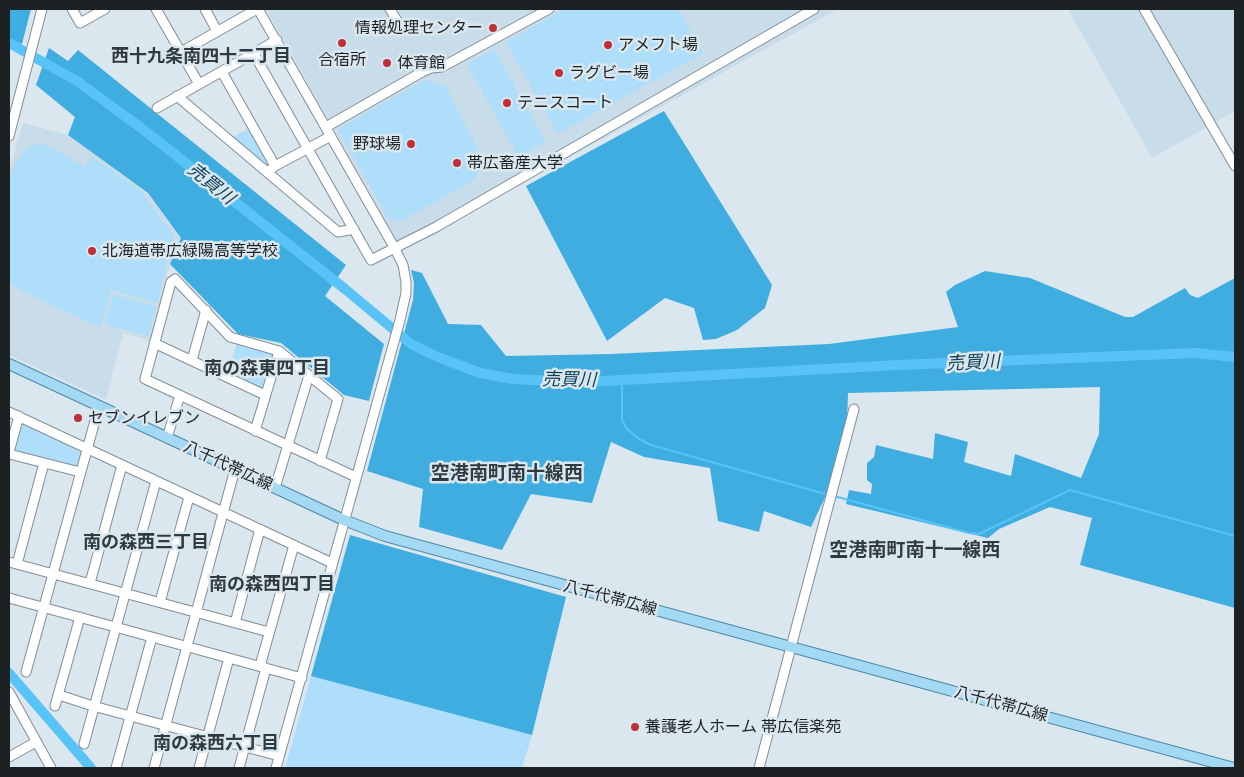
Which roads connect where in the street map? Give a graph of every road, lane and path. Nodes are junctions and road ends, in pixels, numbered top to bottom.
1 (42, 9) edge
2 (72, 9) edge
3 (105, 9) edge
4 (156, 9) edge
5 (205, 9) edge
6 (257, 9) edge
7 (390, 9) edge
8 (549, 9) edge
9 (814, 9) edge
10 (1144, 9) edge
11 (399, 24) dead end
12 (218, 31) junction
13 (277, 40) junction
14 (181, 52) junction
15 (254, 54) junction
16 (222, 72) junction
17 (199, 84) junction
18 (177, 96) junction
19 (157, 108) dead end
20 (326, 127) junction
21 (9, 136) edge
22 (331, 136) junction
23 (308, 148) junction
24 (275, 166) junction
25 (1235, 166) edge
26 (268, 173) junction
27 (354, 228) junction
28 (394, 247) junction
29 (206, 310) junction
30 (154, 343) junction
31 (279, 351) junction
32 (192, 360) junction
33 (9, 364) edge
34 (309, 375) junction
35 (180, 395) junction
36 (265, 395) junction
37 (99, 406) junction
38 (854, 409) dead end
39 (9, 412) edge
40 (19, 416) junction
41 (255, 431) junction
42 (167, 438) junction
43 (288, 445) junction
44 (87, 448) junction
45 (9, 453) edge
46 (320, 461) junction
47 (44, 463) junction
48 (122, 465) junction
49 (236, 469) junction
50 (80, 472) junction
51 (356, 477) junction
52 (156, 481) junction
53 (275, 488) junction
54 (189, 497) junction
55 (224, 512) junction
56 (344, 520) junction
57 (260, 529) junction
58 (294, 545) junction
59 (332, 562) junction
60 (13, 563) edge
61 (53, 574) junction
62 (90, 583) junction
63 (125, 593) junction
64 (9, 598) edge
65 (160, 602) junction
66 (43, 607) junction
67 (197, 612) junction
68 (80, 617) junction
69 (234, 623) junction
70 (116, 627) junction
71 (269, 632) junction
72 (152, 637) junction
73 (188, 646) junction
74 (791, 647) junction
75 (230, 658) junction
76 (263, 667) junction
77 (26, 672) dead end
78 (302, 678) junction
79 (9, 692) edge
80 (58, 695) junction
81 (55, 706) dead end
82 (94, 706) junction
83 (130, 715) junction
84 (166, 725) junction
85 (208, 736) junction
86 (36, 742) junction
87 (84, 744) dead end
88 (245, 747) junction
89 (279, 756) junction
90 (9, 757) edge
91 (51, 768) edge
92 (116, 768) edge
93 (154, 768) edge
94 (199, 768) edge
95 (238, 768) edge
96 (276, 768) edge
97 (759, 768) edge
98 (1234, 768) edge

1 - 21 street
2 - 3 street
4 - 14 street
5 - 12 street
6 - 12 street
6 - 13 street
7 - 11 street
8 - 20 street
9 - 28 street
10 - 25 street
12 - 14 street
13 - 15 street
13 - 20 street
14 - 17 street
15 - 16 street
15 - 23 street
16 - 17 street
16 - 24 street
17 - 18 street
18 - 19 street
18 - 26 street
20 - 22 street
22 - 23 street
22 - 28 street
23 - 24 street
23 - 27 street
24 - 26 street
26 - 27 street
27 - 28 street
28 - 51 street
29 - 30 street
29 - 31 street
29 - 32 street
30 - 32 street
30 - 35 street
31 - 34 street
31 - 36 street
32 - 36 street
33 - 37 main road, 八千代帯広線
34 - 43 street
34 - 46 street
35 - 41 street
35 - 42 street
36 - 41 street
37 - 42 main road, 八千代帯広線
37 - 44 street
38 - 74 street
39 - 40 street
40 - 44 street
40 - 45 street
41 - 43 street
42 - 49 main road, 八千代帯広線
43 - 46 street
43 - 53 street
44 - 48 street
44 - 50 street
45 - 47 street
46 - 51 street
47 - 50 street
47 - 60 street
48 - 52 street
48 - 62 street
49 - 53 main road, 八千代帯広線
49 - 55 street
50 - 61 street
51 - 56 street
52 - 54 street
52 - 63 street
53 - 56 main road, 八千代帯広線
54 - 55 street
54 - 65 street
55 - 57 street
55 - 67 street
56 - 59 street
56 - 74 main road, 八千代帯広線
57 - 58 street
57 - 69 street
58 - 59 street
58 - 71 street
59 - 78 street
60 - 61 street
61 - 62 street
61 - 66 street
62 - 63 street
63 - 65 street
63 - 70 street
64 - 66 street
65 - 67 street
66 - 68 street
66 - 77 street
67 - 69 street
67 - 73 street
68 - 70 street
68 - 80 street
69 - 71 street
70 - 72 street
70 - 82 street
71 - 76 street
72 - 73 street
72 - 83 street
73 - 75 street
73 - 84 street
74 - 97 street
74 - 98 main road, 八千代帯広線
75 - 76 street
75 - 85 street
76 - 78 street
76 - 88 street
78 - 89 street
79 - 86 street
80 - 81 street
80 - 82 street
82 - 83 street
82 - 87 street
83 - 84 street
83 - 92 street
84 - 85 street
84 - 93 street
85 - 88 street
85 - 94 street
86 - 90 street
86 - 91 street
88 - 89 street
88 - 95 street
89 - 96 street

